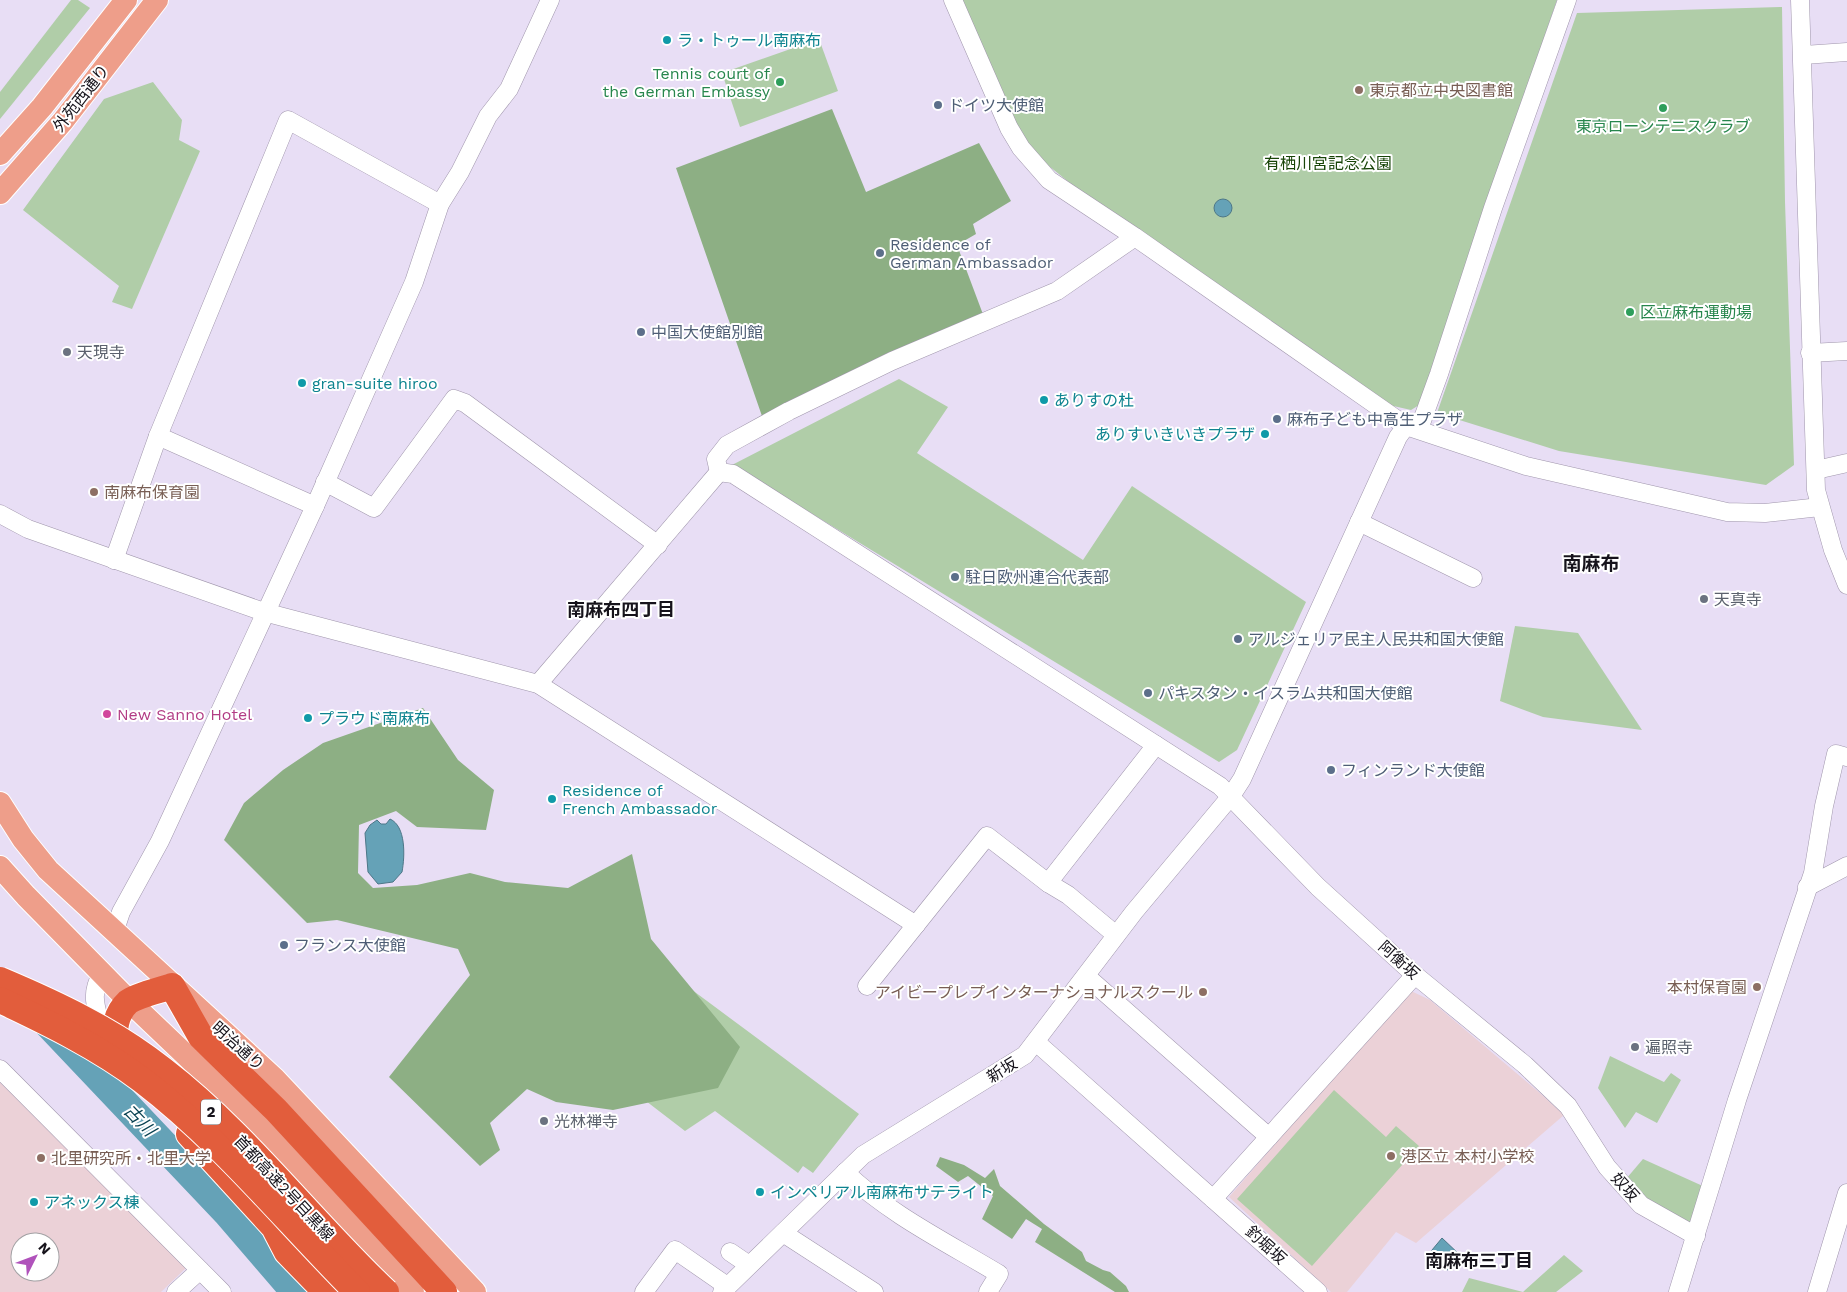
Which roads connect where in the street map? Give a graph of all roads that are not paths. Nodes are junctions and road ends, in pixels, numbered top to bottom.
1 (126, 0) edge
2 (157, 0) edge
3 (550, 0) edge
4 (953, 0) edge
5 (1567, 0) edge
6 (1800, 0) edge
7 (1847, 52) edge
8 (1804, 55) junction
9 (0, 154) edge
10 (0, 194) edge
11 (440, 204) junction
12 (1135, 236) junction
13 (1847, 351) edge
14 (1810, 353) junction
15 (1413, 427) junction
16 (158, 436) junction
17 (1847, 463) edge
18 (1816, 470) junction
19 (718, 472) junction
20 (325, 482) junction
21 (315, 506) junction
22 (1820, 507) junction
23 (0, 514) edge
24 (1359, 522) junction
25 (658, 545) junction
26 (114, 560) junction
27 (1472, 578) dead end
28 (1847, 585) edge
29 (264, 612) junction
30 (538, 684) junction
31 (1156, 745) junction
32 (1847, 757) edge
33 (1232, 796) junction
34 (0, 803) edge
35 (0, 866) edge
36 (1847, 866) edge
37 (1048, 883) junction
38 (1807, 887) junction
39 (916, 925) junction
40 (114, 933) junction
41 (1116, 935) junction
42 (102, 973) junction
43 (1415, 975) junction
44 (1086, 976) junction
45 (0, 980) edge
46 (172, 986) junction
47 (867, 986) dead end
48 (0, 1000) edge
49 (129, 1001) junction
50 (98, 1041) dead end
51 (1037, 1043) junction
52 (0, 1068) edge
53 (1574, 1117) joint
54 (1269, 1137) junction
55 (845, 1172) junction
56 (1847, 1193) edge
57 (1213, 1198) junction
58 (783, 1233) junction
59 (1696, 1236) junction
60 (730, 1252) dead end
61 (749, 1265) junction
62 (200, 1270) junction
63 (725, 1289) edge
64 (1819, 1291) edge
65 (176, 1292) edge
66 (222, 1292) edge
67 (326, 1292) edge
68 (357, 1292) edge
69 (386, 1292) edge
70 (413, 1292) edge
71 (444, 1292) edge
72 (475, 1292) edge
73 (644, 1292) edge
74 (874, 1292) edge
75 (988, 1292) edge
76 (1318, 1292) edge
77 (1678, 1292) edge

1 - 9 main road, 外苑西通り
2 - 10 main road, 外苑西通り
3 - 11 street
4 - 12 street
5 - 15 street, 新坂
6 - 8 street
7 - 8 street
8 - 14 street
11 - 16 street
11 - 20 street
12 - 15 street
12 - 19 street
13 - 14 street
14 - 18 street
15 - 22 street
15 - 24 street, 新坂
16 - 21 street
16 - 26 street
17 - 18 street
18 - 22 street
19 - 25 street
19 - 31 street, 阿衡坂
20 - 21 street
20 - 25 street
21 - 29 street
22 - 28 street
23 - 26 street
24 - 27 street
24 - 33 street, 新坂
25 - 30 street
26 - 29 street
29 - 30 street
29 - 40 street
30 - 39 street
31 - 33 street, 阿衡坂
31 - 37 street
32 - 38 street
33 - 41 street, 新坂
33 - 43 street, 阿衡坂
34 - 40 main road, 明治通り
35 - 42 main road
36 - 38 street
37 - 39 street
37 - 41 street
38 - 59 street
39 - 47 street
40 - 42 main road
40 - 46 main road, 明治通り
41 - 44 street, 新坂
42 - 49 main road
42 - 50 street
43 - 53 street, 阿衡坂
43 - 54 street
44 - 51 street, 新坂
44 - 54 street
45 - 69 highway, 首都高速2号目黒線 / 2, bridge
46 - 49 highway
46 - 71 highway
46 - 72 main road, 明治通り
48 - 68 highway, 首都高速2号目黒線 / 2, bridge
49 - 67 highway
49 - 70 main road
51 - 55 street, 新坂
51 - 57 street, 釣堀坂
52 - 62 street
53 - 59 street, 奴坂
54 - 57 street
55 - 58 street, 新坂
55 - 75 street
56 - 64 street
57 - 76 street, 釣堀坂
58 - 61 street, 新坂
58 - 74 street
59 - 77 street
60 - 61 street
61 - 63 street, 新坂
62 - 65 street
62 - 66 street
63 - 73 street

